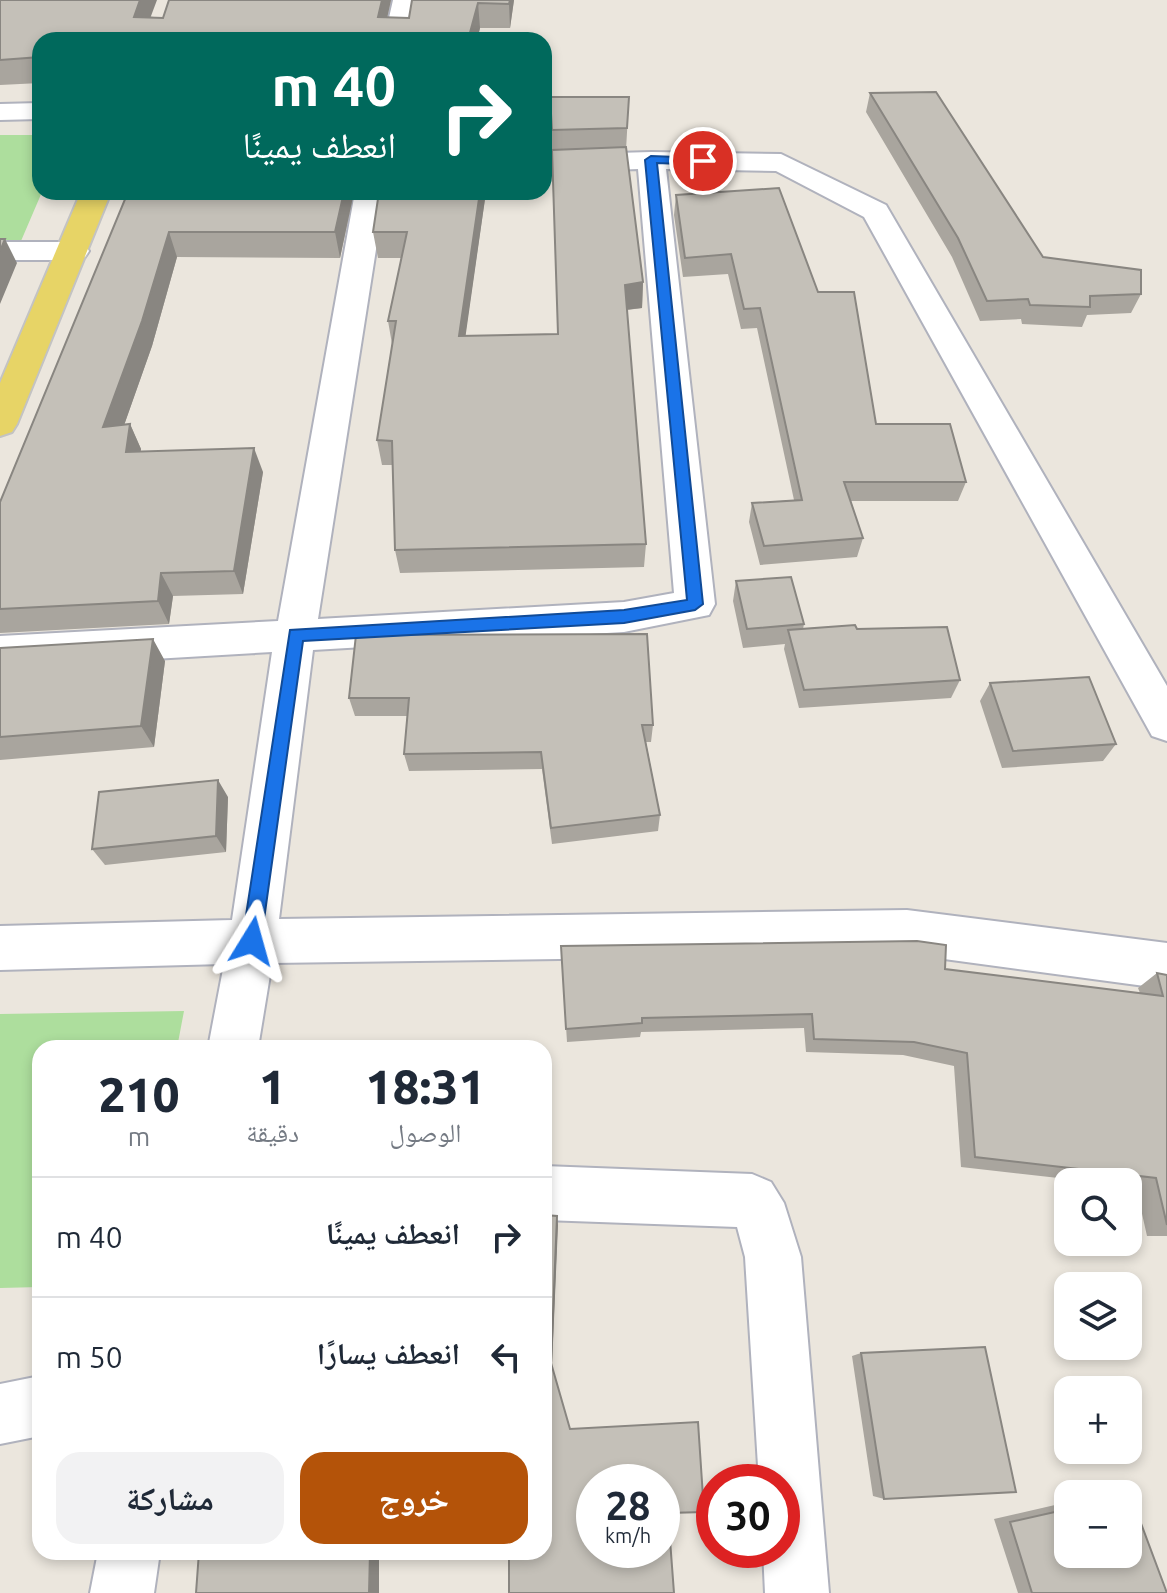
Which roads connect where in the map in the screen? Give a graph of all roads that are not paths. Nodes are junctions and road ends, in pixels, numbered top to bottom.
1 (405, 0) edge
2 (399, 32) edge
3 (32, 111) edge
4 (0, 112) edge
5 (651, 160) junction
6 (552, 164) edge
7 (93, 200) edge
8 (369, 200) edge
9 (0, 251) edge
10 (74, 251) junction
11 (0, 424) edge
12 (295, 635) junction
13 (0, 652) edge
14 (1167, 724) edge
15 (252, 941) junction
16 (0, 948) edge
17 (1167, 966) edge
18 (234, 1040) edge
19 (552, 1193) edge
20 (32, 1408) edge
21 (0, 1414) edge
22 (128, 1560) edge
23 (122, 1593) edge
24 (797, 1593) edge

1 - 2 street
3 - 4 street
5 - 6 street
5 - 12 street
5 - 14 street
7 - 10 main road
8 - 12 street
9 - 10 street
10 - 11 main road
12 - 13 street
12 - 15 street
15 - 16 street
15 - 17 street
15 - 18 street
19 - 24 street
20 - 21 street
22 - 23 street

